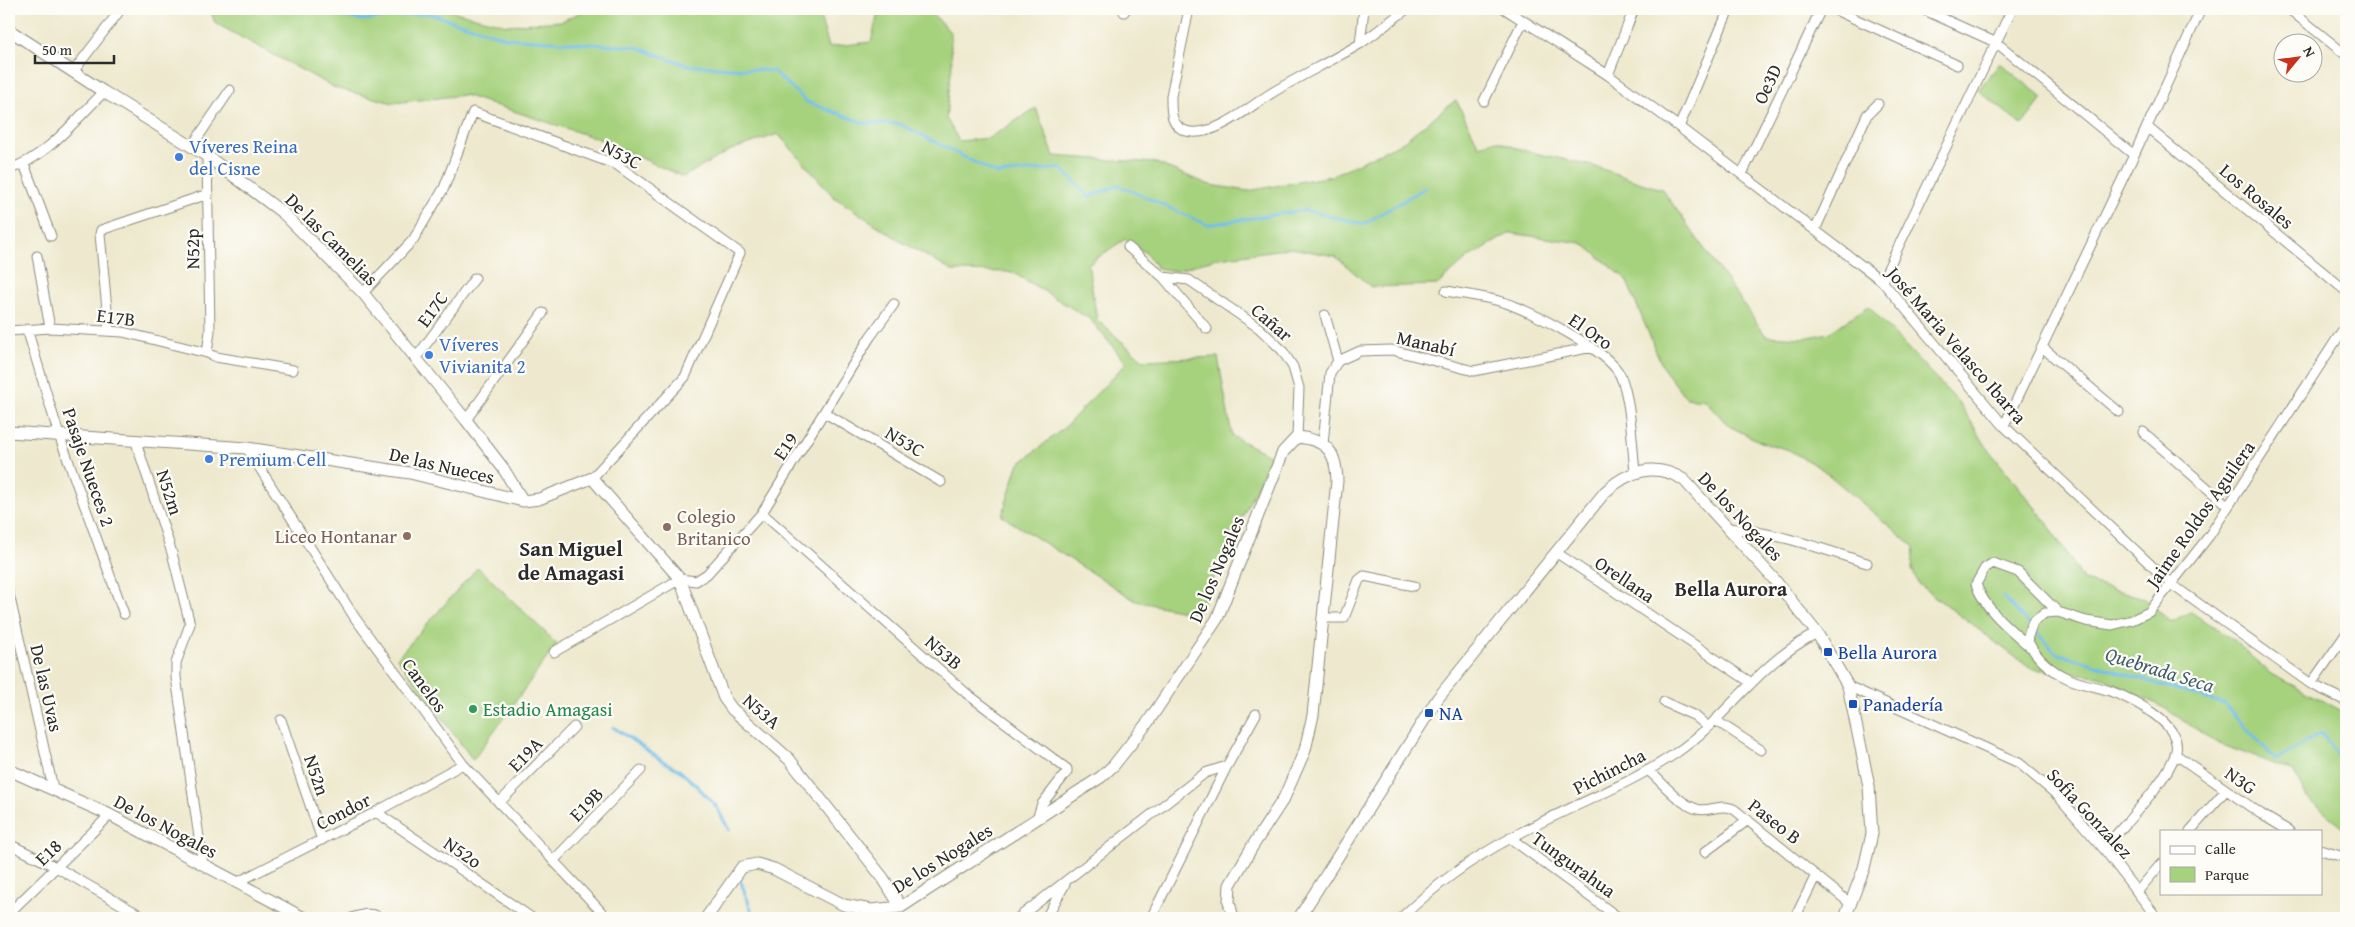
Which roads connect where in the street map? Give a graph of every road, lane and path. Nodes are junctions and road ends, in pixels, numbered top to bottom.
1 (121, 9) edge
2 (1190, 9) edge
3 (1364, 9) edge
4 (1408, 9) edge
5 (1504, 9) edge
6 (1634, 9) edge
7 (1729, 9) edge
8 (1821, 9) edge
9 (1833, 9) edge
10 (1922, 9) edge
11 (2012, 9) edge
12 (2201, 9) edge
13 (2289, 9) edge
14 (1523, 21) junction
15 (9, 30) edge
16 (1997, 43) junction
17 (1360, 44) junction
18 (2346, 55) edge
19 (1957, 65) dead end
20 (73, 72) junction
21 (1608, 75) junction
22 (230, 90) dead end
23 (104, 92) junction
24 (1484, 102) dead end
25 (1878, 104) dead end
26 (2147, 126) junction
27 (1679, 127) junction
28 (192, 146) junction
29 (2134, 155) junction
30 (207, 156) junction
31 (24, 164) junction
32 (9, 169) edge
33 (1742, 174) junction
34 (208, 194) junction
35 (1815, 230) junction
36 (51, 236) dead end
37 (1128, 246) dead end
38 (740, 253) joint
39 (38, 256) dead end
40 (1163, 276) junction
41 (475, 278) dead end
42 (1882, 281) junction
43 (1446, 291) dead end
44 (2346, 291) edge
45 (363, 293) junction
46 (894, 304) dead end
47 (543, 312) dead end
48 (1325, 315) dead end
49 (2346, 325) edge
50 (50, 328) junction
51 (27, 329) junction
52 (1207, 329) dead end
53 (9, 331) edge
54 (109, 331) junction
55 (2042, 347) junction
56 (1592, 348) junction
57 (206, 352) junction
58 (416, 358) junction
59 (1338, 361) junction
60 (293, 370) dead end
61 (2119, 412) dead end
62 (825, 413) junction
63 (466, 420) junction
64 (2004, 426) junction
65 (9, 432) edge
66 (2143, 432) dead end
67 (59, 435) junction
68 (1297, 438) junction
69 (136, 442) junction
70 (1323, 444) junction
71 (247, 448) junction
72 (1635, 472) junction
73 (592, 478) junction
74 (941, 482) dead end
75 (523, 501) junction
76 (2228, 506) junction
77 (762, 512) junction
78 (1728, 528) junction
79 (1557, 553) junction
80 (1867, 563) dead end
81 (680, 579) junction
82 (2171, 584) junction
83 (1414, 586) dead end
84 (9, 594) edge
85 (2058, 612) junction
86 (124, 614) dead end
87 (1324, 618) junction
88 (1817, 633) junction
89 (2346, 634) edge
90 (2031, 649) junction
91 (554, 652) dead end
92 (1750, 682) junction
93 (2312, 684) junction
94 (1848, 686) junction
95 (2346, 701) edge
96 (1664, 702) dead end
97 (1256, 714) dead end
98 (281, 720) dead end
99 (1712, 724) junction
100 (574, 727) dead end
101 (1761, 750) dead end
102 (2176, 754) junction
103 (463, 764) junction
104 (1227, 766) junction
105 (9, 770) edge
106 (641, 770) dead end
107 (1648, 770) junction
108 (53, 788) junction
109 (2226, 790) junction
110 (499, 803) junction
111 (376, 812) junction
112 (110, 815) junction
113 (1037, 819) junction
114 (1748, 820) junction
115 (2191, 830) edge
116 (2287, 830) edge
117 (1510, 838) junction
118 (322, 840) junction
119 (9, 844) edge
120 (2104, 849) junction
121 (2322, 850) edge
122 (1705, 852) dead end
123 (2346, 858) edge
124 (554, 861) junction
125 (203, 865) junction
126 (2160, 865) edge
127 (56, 867) junction
128 (1816, 875) junction
129 (1068, 879) junction
130 (236, 883) junction
131 (2137, 892) junction
132 (1851, 904) junction
133 (901, 908) junction
134 (9, 913) edge
135 (145, 918) edge
136 (304, 918) edge
137 (352, 918) edge
138 (382, 918) edge
139 (532, 918) edge
140 (607, 918) edge
141 (706, 918) edge
142 (1018, 918) edge
143 (1046, 918) edge
144 (1151, 918) edge
145 (1233, 918) edge
146 (1299, 918) edge
147 (1401, 918) edge
148 (1619, 918) edge
149 (1795, 918) edge
150 (1845, 918) edge
151 (2157, 918) edge

1 - 20 street
2 - 17 street
3 - 17 street
4 - 17 street
5 - 14 street, José Maria Velasco Ibarra
6 - 21 street
7 - 27 street
8 - 33 street, Oe3D
9 - 19 street
10 - 16 street
11 - 16 street
12 - 26 street
13 - 18 street
14 - 21 street, José Maria Velasco Ibarra
14 - 24 street
15 - 20 street, De las Camelias
16 - 29 street
16 - 42 street
20 - 23 street, De las Camelias
21 - 27 street, José Maria Velasco Ibarra
22 - 28 street
23 - 28 street, De las Camelias
23 - 31 street
25 - 35 street
26 - 29 street
26 - 44 street, Los Rosales
27 - 33 street, José Maria Velasco Ibarra
28 - 30 street, De las Camelias
29 - 55 street
30 - 34 street, N52p
30 - 45 street, De las Camelias
31 - 32 street
31 - 36 street
33 - 35 street, José Maria Velasco Ibarra
34 - 54 street
34 - 57 street, N52p
35 - 42 street, José Maria Velasco Ibarra
37 - 40 street
38 - 45 street, N53C
38 - 73 street, De las Nueces
39 - 50 street
40 - 52 street
40 - 68 street, Cañar
41 - 58 street, E17C
42 - 64 street, José Maria Velasco Ibarra
43 - 56 street, El Oro
45 - 58 street, De las Camelias
46 - 62 street, E19
47 - 63 street
48 - 59 street
49 - 76 street, Jaime Roldos Aguilera
50 - 51 street, E17B
50 - 54 street, E17B
51 - 53 street, E17B
51 - 67 street, Pasaje Nueces 2
54 - 57 street, E17B
55 - 61 street
55 - 64 street
56 - 59 street, Manabí
56 - 72 street, El Oro
57 - 60 street, E17B
58 - 63 street, De las Camelias
59 - 70 street
62 - 74 street, N53C
62 - 77 street, E19
63 - 75 street, De las Camelias
64 - 82 street, José Maria Velasco Ibarra
65 - 67 street, De las Nueces
66 - 76 street
67 - 69 street, De las Nueces
67 - 86 street, Pasaje Nueces 2
68 - 70 street
68 - 113 street, De los Nogales
69 - 71 street, De las Nueces
69 - 125 street, N52m
70 - 87 street
71 - 75 street, De las Nueces
71 - 103 street, Canelos
72 - 78 street, De los Nogales
72 - 79 street, De los Nogales
73 - 75 street, De las Nueces
73 - 81 street, N53A
76 - 82 street, Jaime Roldos Aguilera
77 - 81 street, E19
77 - 113 street, N53B
78 - 80 street
78 - 88 street, De los Nogales
79 - 92 street, Orellana
79 - 146 street, De los Nogales
81 - 91 street
81 - 133 street, N53A
82 - 85 street, Jaime Roldos Aguilera
82 - 93 street, José Maria Velasco Ibarra
83 - 87 street
84 - 108 street, De las Uvas
85 - 90 street
85 - 90 street
87 - 145 street
88 - 92 street, Pichincha
88 - 94 street, De los Nogales
89 - 93 street
90 - 102 street
92 - 99 street, Pichincha
93 - 95 street, José Maria Velasco Ibarra
94 - 120 street, Sofia Gonzalez
94 - 132 street, De los Nogales
96 - 99 street
97 - 104 street
98 - 118 street, N52n
99 - 101 street
99 - 107 street, Pichincha
100 - 110 street, E19A
102 - 109 street, N3G
102 - 120 street
103 - 110 street, Canelos
103 - 111 street, Condor
104 - 129 street
104 - 144 street
105 - 108 street, De los Nogales
106 - 124 street, E19B
107 - 114 street, Paseo B
107 - 117 street, Pichincha
108 - 112 street, De los Nogales
109 - 115 street
109 - 116 street, N3G
110 - 124 street, Canelos
111 - 118 street, Condor
111 - 139 street, N52o
112 - 125 street, De los Nogales
112 - 127 street, E18
113 - 133 street, De los Nogales
114 - 122 street
114 - 128 street, Paseo B
117 - 147 street, Pichincha
117 - 148 street, Tungurahua
118 - 130 street, Condor
119 - 127 street
120 - 131 street, Sofia Gonzalez
121 - 123 street
124 - 140 street, Canelos
125 - 130 street, De los Nogales
126 - 131 street
127 - 134 street, E18
127 - 135 street
128 - 132 street, Paseo B
128 - 149 street
129 - 142 street
129 - 143 street
130 - 136 street, De los Nogales
131 - 151 street, Sofia Gonzalez
132 - 150 street, De los Nogales
133 - 141 street, De los Nogales
137 - 138 street

